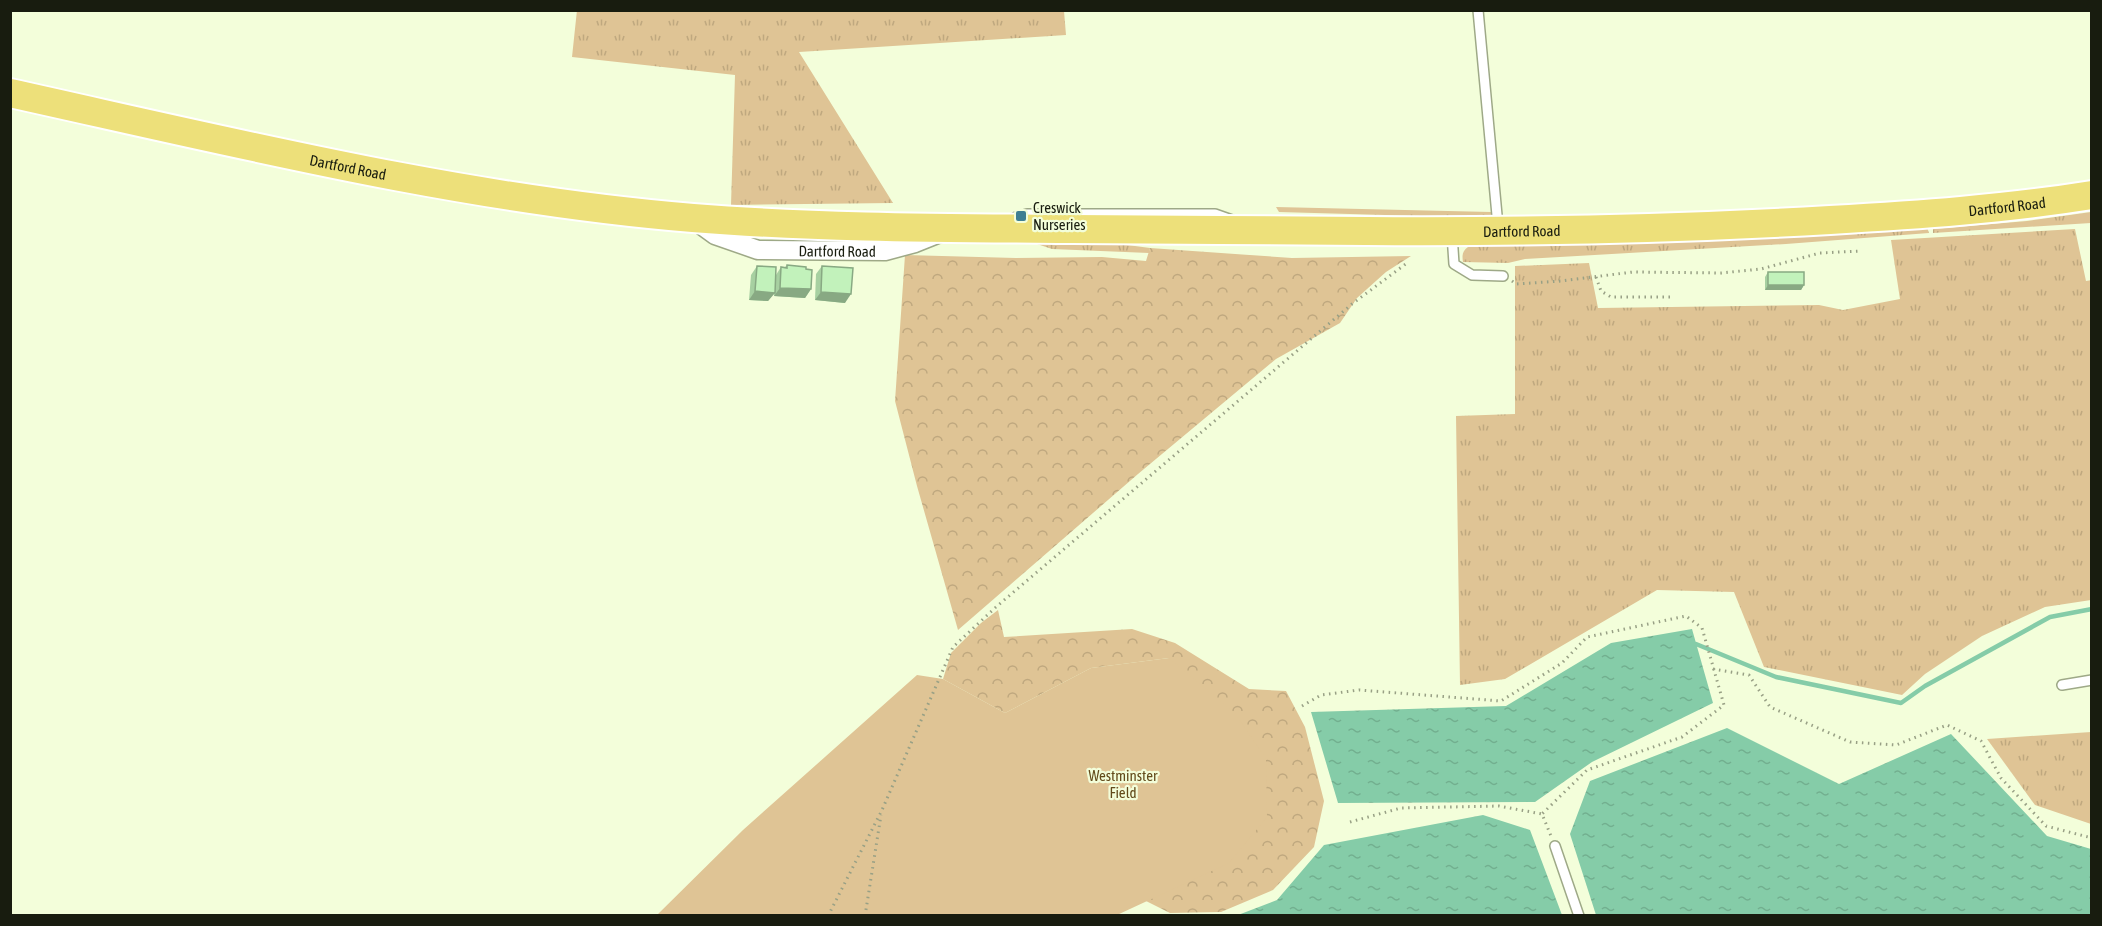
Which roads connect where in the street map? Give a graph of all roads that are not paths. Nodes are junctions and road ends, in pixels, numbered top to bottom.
1 (1478, 10) edge
2 (10, 93) edge
3 (2091, 195) edge
4 (1499, 231) junction
5 (1452, 232) junction
6 (1503, 276) road end
7 (2091, 680) edge
8 (2062, 685) dead end
9 (1556, 846) road end
10 (1580, 915) edge

1 - 4 lane
2 - 5 main road, Dartford Road
3 - 4 main road, Dartford Road
4 - 5 main road, Dartford Road
5 - 6 lane
7 - 8 lane
9 - 10 lane

